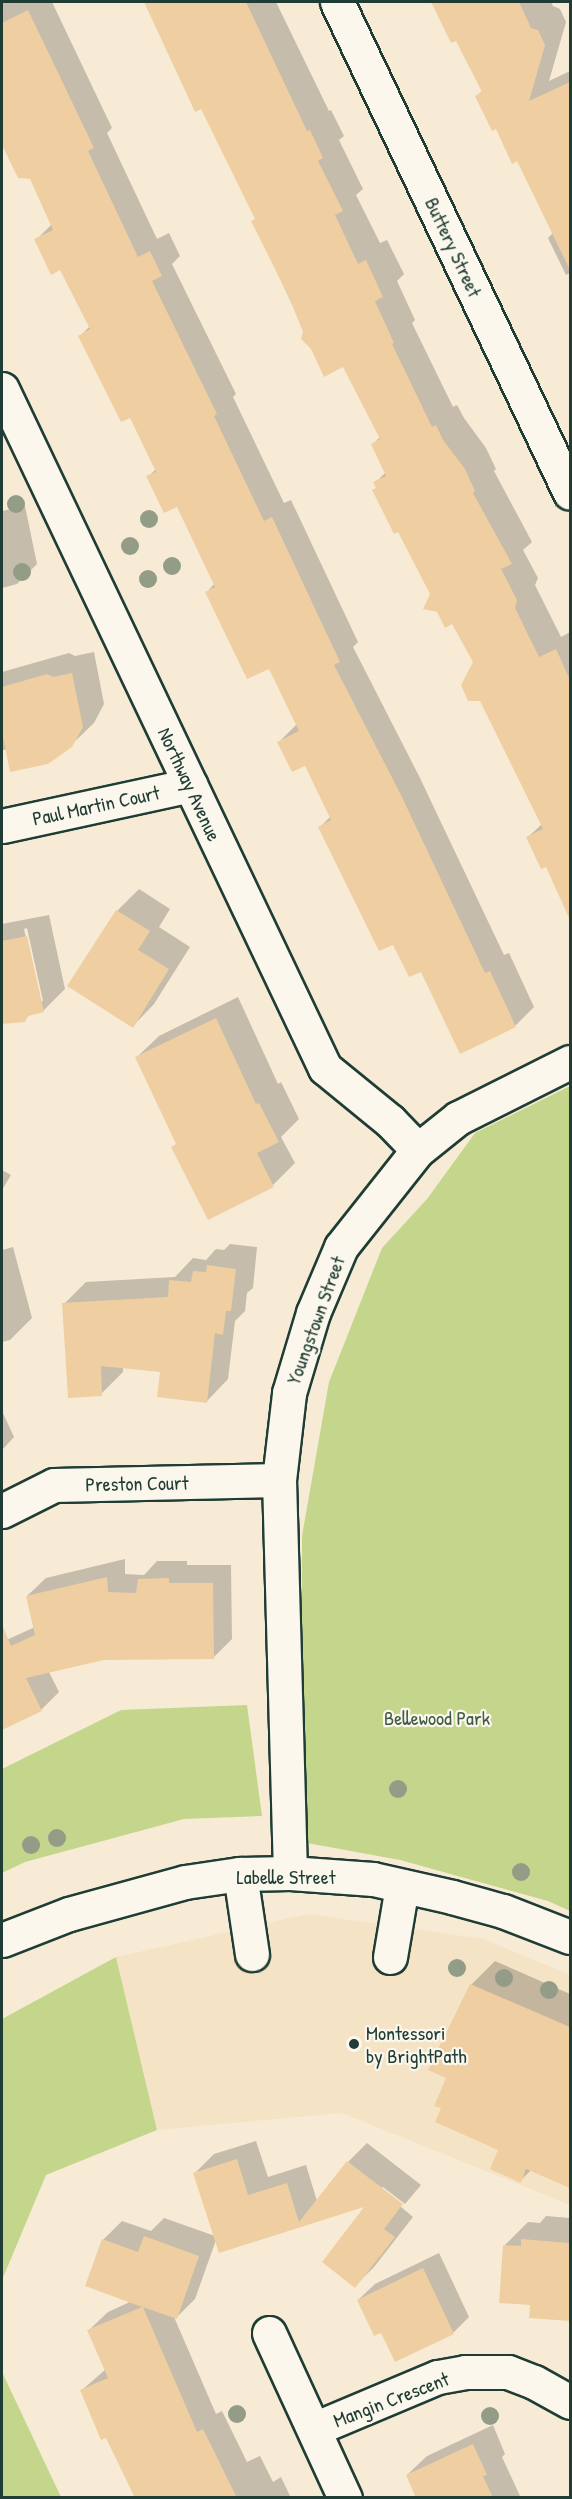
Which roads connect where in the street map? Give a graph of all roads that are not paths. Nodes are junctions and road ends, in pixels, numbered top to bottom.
1 (337, 2) edge
2 (2, 389) edge
3 (570, 493) edge
4 (191, 785) junction
5 (2, 826) edge
6 (570, 1062) edge
7 (418, 1150) junction
8 (279, 1480) junction
9 (2, 1511) edge
10 (290, 1873) junction
11 (240, 1874) junction
12 (402, 1886) junction
13 (570, 1937) edge
14 (2, 1940) edge
15 (252, 1954) dead end
16 (390, 1957) dead end
17 (269, 2333) dead end
18 (570, 2402) edge
19 (314, 2429) junction
20 (345, 2498) edge

1 - 3 street, Buttery Street
2 - 4 street, Northway Avenue
4 - 5 street, Paul Martin Court
4 - 7 street, Northway Avenue
6 - 7 street, Youngstown Street
7 - 8 street, Youngstown Street
8 - 9 street, Preston Court
8 - 10 street, Youngstown Street
10 - 11 street, Labelle Street
10 - 12 street, Labelle Street
11 - 14 street, Labelle Street
11 - 15 street
12 - 13 street, Labelle Street
12 - 16 street
17 - 19 street, Mangin Crescent
18 - 19 street, Mangin Crescent
19 - 20 street, Mangin Crescent

